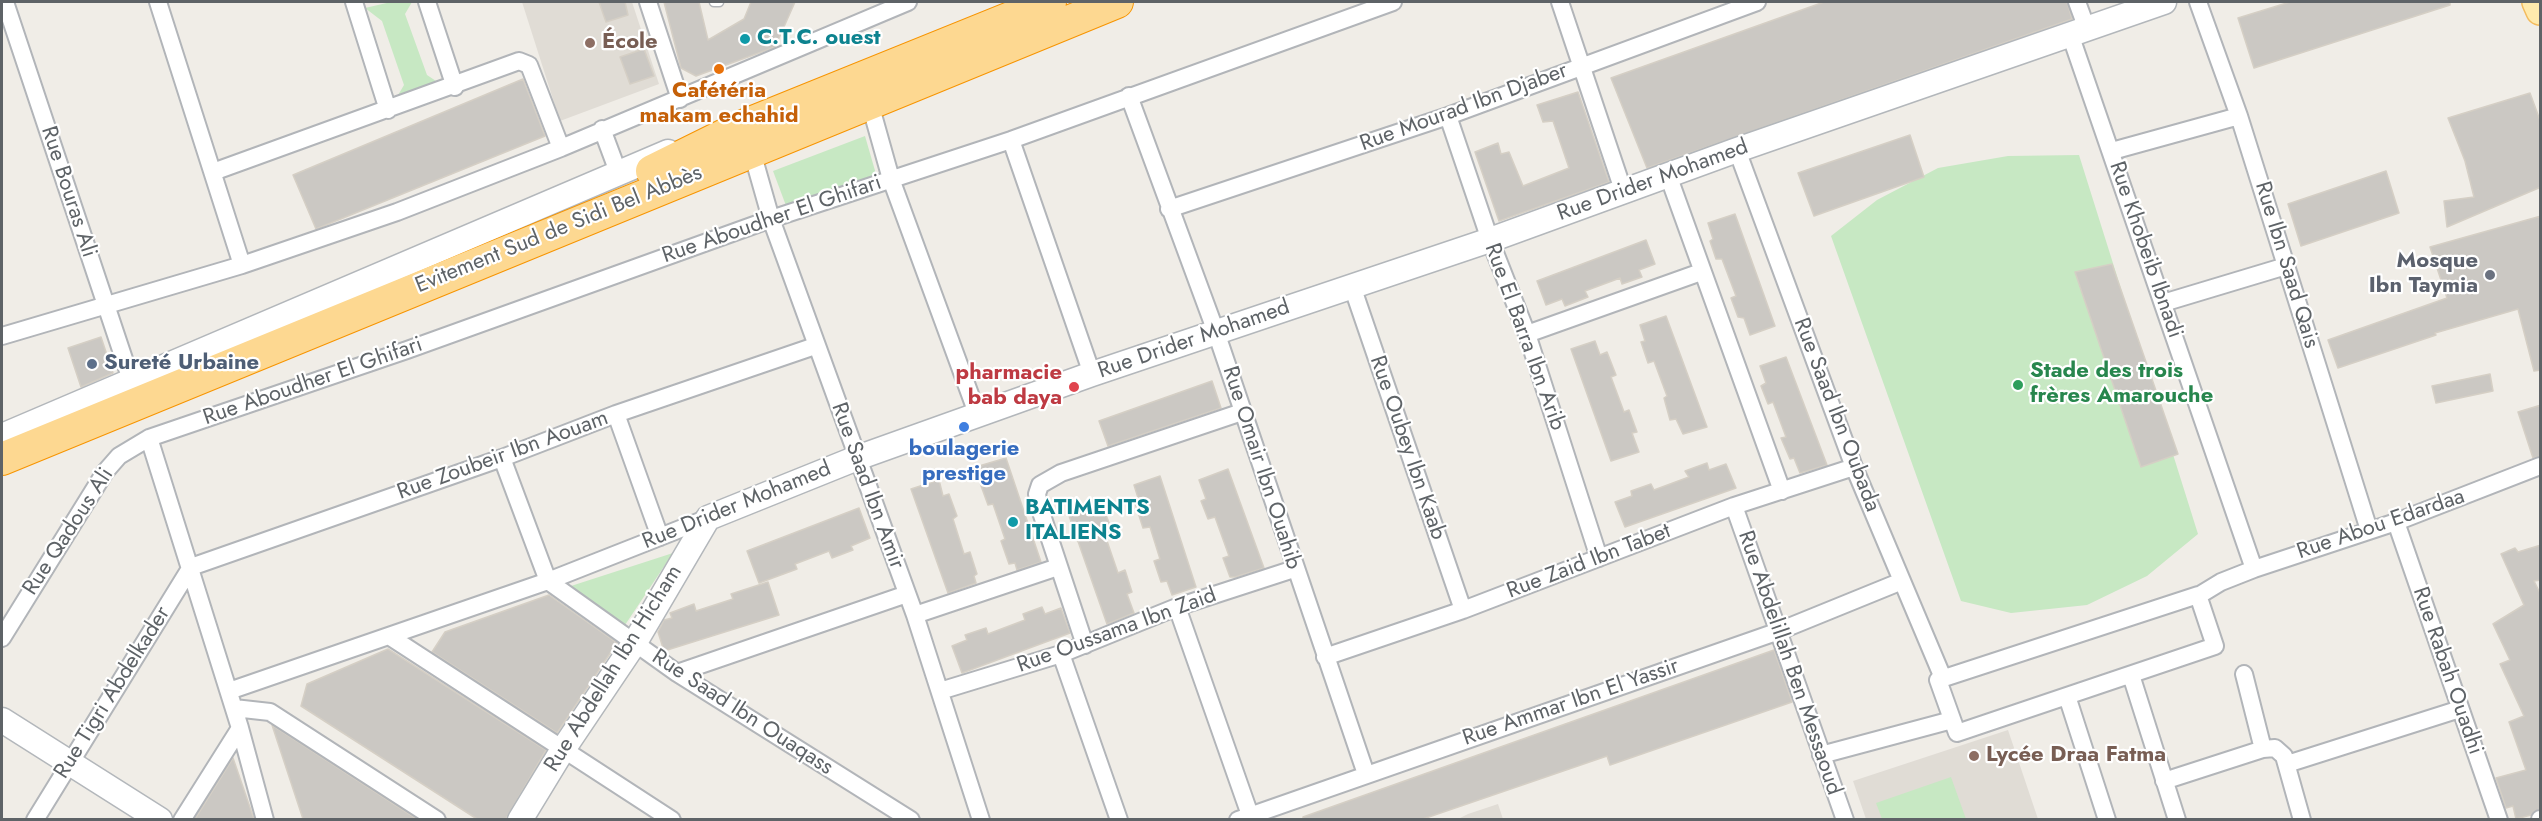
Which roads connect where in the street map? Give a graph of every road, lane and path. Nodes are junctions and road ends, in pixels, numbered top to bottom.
1 (5, 2) edge
2 (158, 2) edge
3 (357, 2) edge
4 (427, 2) edge
5 (648, 2) edge
6 (714, 2) edge
7 (719, 2) edge
8 (908, 2) edge
9 (1050, 2) edge
10 (1117, 2) edge
11 (1393, 2) edge
12 (1560, 2) edge
13 (1757, 2) edge
14 (2077, 2) edge
15 (2164, 2) edge
16 (2198, 2) edge
17 (2536, 2) edge
18 (1734, 5) edge
19 (2541, 11) edge
20 (2078, 32) junction
21 (1580, 66) junction
22 (455, 87) junction
23 (1129, 96) junction
24 (680, 99) junction
25 (870, 104) junction
26 (388, 110) junction
27 (1448, 116) junction
28 (2240, 116) junction
29 (602, 129) junction
30 (1011, 140) junction
31 (741, 142) junction
32 (561, 148) junction
33 (1737, 150) junction
34 (2112, 151) junction
35 (213, 172) junction
36 (618, 172) junction
37 (1668, 175) junction
38 (891, 179) junction
39 (1624, 193) junction
40 (1170, 209) junction
41 (771, 219) junction
42 (1490, 240) junction
43 (242, 265) junction
44 (2286, 266) junction
45 (1701, 272) junction
46 (1352, 286) junction
47 (2163, 303) junction
48 (105, 304) junction
49 (1216, 332) junction
50 (1527, 334) junction
51 (2, 336) edge
52 (815, 346) junction
53 (1092, 374) junction
54 (132, 382) junction
55 (1242, 412) junction
56 (616, 414) junction
57 (978, 416) junction
58 (2, 436) edge
59 (149, 438) junction
60 (2, 445) edge
61 (502, 458) junction
62 (857, 458) junction
63 (2, 459) edge
64 (2541, 466) edge
65 (1854, 467) junction
66 (2, 470) edge
67 (1782, 491) junction
68 (1734, 506) junction
69 (708, 518) junction
70 (2396, 522) junction
71 (2369, 530) junction
72 (660, 537) junction
73 (1599, 558) junction
74 (191, 567) junction
75 (1058, 567) junction
76 (1294, 569) junction
77 (2254, 569) junction
78 (548, 581) junction
79 (1902, 581) junction
80 (906, 594) junction
81 (2198, 596) junction
82 (1178, 607) junction
83 (1463, 610) junction
84 (915, 615) junction
85 (1779, 631) junction
86 (389, 636) junction
87 (2, 638) edge
88 (634, 644) junction
89 (1085, 645) junction
90 (1061, 654) junction
91 (1325, 657) junction
92 (677, 673) junction
93 (2244, 674) dead end
94 (2131, 675) junction
95 (1943, 678) junction
96 (229, 691) junction
97 (940, 691) junction
98 (2067, 696) junction
99 (234, 708) junction
100 (2460, 710) junction
101 (2, 720) edge
102 (1952, 720) junction
103 (240, 728) junction
104 (2263, 749) junction
105 (562, 751) junction
106 (1821, 755) junction
107 (70, 763) junction
108 (2287, 765) junction
109 (1366, 774) junction
110 (2164, 781) junction
111 (885, 813) edge
112 (1244, 817) edge
113 (35, 819) edge
114 (160, 819) edge
115 (182, 819) edge
116 (265, 819) edge
117 (437, 819) edge
118 (520, 819) edge
119 (672, 819) edge
120 (911, 819) edge
121 (981, 819) edge
122 (1119, 819) edge
123 (1845, 819) edge
124 (2107, 819) edge
125 (2177, 819) edge
126 (2302, 819) edge
127 (2499, 819) edge

1 - 48 street, Rue Bouras Ali
2 - 35 street
3 - 26 street
4 - 22 street
5 - 24 street
6 - 7 lane
8 - 24 street
9 - 31 highway, Evitement Sud de Sidi Bel Abbès
10 - 25 highway, Evitement Sud de Sidi Bel Abbès
11 - 23 street, Rue Aboudher El Ghifari
12 - 21 street
13 - 18 street, Rue Mourad Ibn Djaber
14 - 20 street, Rue Khobeib Ibnadi
15 - 20 street, Rue Drider Mohamed
16 - 28 street, Rue Ibn Saad Qais
17 - 19 main road
18 - 21 street, Rue Mourad Ibn Djaber
20 - 33 street, Rue Drider Mohamed
20 - 34 street, Rue Khobeib Ibnadi
21 - 27 street, Rue Mourad Ibn Djaber
21 - 39 street
22 - 26 street
22 - 32 street
23 - 30 street, Rue Aboudher El Ghifari
23 - 40 street, Rue Omair Ibn Ouahib
24 - 29 street
25 - 31 highway, Evitement Sud de Sidi Bel Abbès
25 - 38 street
26 - 35 street
27 - 40 street, Rue Mourad Ibn Djaber
27 - 42 street, Rue El Barra Ibn Arib
28 - 34 street
28 - 44 street, Rue Ibn Saad Qais
29 - 32 street
29 - 36 street
30 - 38 street, Rue Aboudher El Ghifari
30 - 53 street
31 - 36 street
31 - 41 street, Rue Saad Ibn Amir
31 - 60 highway
31 - 63 highway, Evitement Sud de Sidi Bel Abbès
31 - 66 street
32 - 43 street
33 - 37 street, Rue Drider Mohamed
33 - 65 street, Rue Saad Ibn Oubada
34 - 47 street, Rue Khobeib Ibnadi
35 - 43 street
36 - 54 street
37 - 39 street, Rue Drider Mohamed
37 - 45 street
38 - 41 street, Rue Aboudher El Ghifari
38 - 57 street
39 - 42 street, Rue Drider Mohamed
40 - 49 street, Rue Omair Ibn Ouahib
41 - 52 street, Rue Saad Ibn Amir
41 - 59 street, Rue Aboudher El Ghifari
42 - 46 street, Rue Drider Mohamed
42 - 50 street, Rue El Barra Ibn Arib
43 - 48 street
44 - 47 street
44 - 71 street, Rue Ibn Saad Qais
45 - 50 street
45 - 67 street
46 - 49 street, Rue Drider Mohamed
46 - 83 street, Rue Oubey Ibn Kaab
47 - 77 street, Rue Khobeib Ibnadi
48 - 51 street
48 - 54 street, Rue Bouras Ali
49 - 53 street, Rue Drider Mohamed
49 - 55 street, Rue Omair Ibn Ouahib
50 - 73 street, Rue El Barra Ibn Arib
52 - 56 street, Rue Zoubeir Ibn Aouam
52 - 62 street, Rue Saad Ibn Amir
53 - 57 street, Rue Drider Mohamed
54 - 58 street
55 - 75 street
55 - 76 street, Rue Omair Ibn Ouahib
56 - 61 street, Rue Zoubeir Ibn Aouam
56 - 72 street
57 - 62 street, Rue Drider Mohamed
59 - 74 street
59 - 87 street, Rue Qadous Ali
61 - 74 street, Rue Zoubeir Ibn Aouam
61 - 78 street
62 - 69 street, Rue Drider Mohamed
62 - 80 street, Rue Saad Ibn Amir
64 - 70 street, Rue Abou Edardaa
65 - 67 street, Rue Zaid Ibn Tabet
65 - 79 street, Rue Saad Ibn Oubada
67 - 68 street, Rue Zaid Ibn Tabet
68 - 73 street, Rue Zaid Ibn Tabet
68 - 85 street, Rue Abdelillah Ben Messaoud
69 - 72 street, Rue Drider Mohamed
69 - 88 street, Rue Abdellah Ibn Hicham
70 - 71 street, Rue Abou Edardaa
70 - 100 street, Rue Rabah Ouadhi
71 - 77 street, Rue Abou Edardaa
72 - 78 street, Rue Drider Mohamed
73 - 83 street, Rue Zaid Ibn Tabet
74 - 96 street
74 - 107 street, Rue Tigri Abdelkader
75 - 84 street
75 - 89 street
76 - 82 street, Rue Oussama Ibn Zaid
76 - 91 street, Rue Omair Ibn Ouahib
77 - 81 street, Rue Abou Edardaa
78 - 86 street, Rue Drider Mohamed
78 - 88 street, Rue Saad Ibn Ouaqass
79 - 85 street, Rue Ammar Ibn El Yassir
79 - 95 street, Rue Saad Ibn Oubada
80 - 84 street, Rue Saad Ibn Amir
80 - 92 street
81 - 94 street
81 - 95 street, Rue Abou Edardaa
82 - 89 street, Rue Oussama Ibn Zaid
82 - 112 street
83 - 91 street, Rue Zaid Ibn Tabet
84 - 97 street, Rue Saad Ibn Amir
85 - 106 street, Rue Abdelillah Ben Messaoud
85 - 109 street, Rue Ammar Ibn El Yassir
86 - 96 street, Rue Drider Mohamed
86 - 105 street
88 - 92 street, Rue Saad Ibn Ouaqass
88 - 105 street, Rue Abdellah Ibn Hicham
89 - 90 street, Rue Oussama Ibn Zaid
90 - 97 street, Rue Oussama Ibn Zaid
90 - 122 street
91 - 109 street, Rue Omair Ibn Ouahib
92 - 111 street, Rue Saad Ibn Ouaqass
93 - 104 street
94 - 98 street
94 - 110 street
95 - 102 street, Rue Saad Ibn Oubada
96 - 99 street
97 - 121 street, Rue Saad Ibn Amir
98 - 102 street
98 - 124 street
99 - 103 street
99 - 117 street
100 - 108 street
100 - 127 street, Rue Rabah Ouadhi
101 - 107 street
102 - 106 street
103 - 115 street
103 - 116 street
104 - 108 street
104 - 110 street
105 - 118 street, Rue Abdellah Ibn Hicham
105 - 119 street
106 - 123 street, Rue Abdelillah Ben Messaoud
107 - 113 street, Rue Tigri Abdelkader
107 - 114 street
108 - 126 street
109 - 112 street, Rue Ammar Ibn El Yassir
110 - 125 street
111 - 120 street, Rue Saad Ibn Ouaqass

